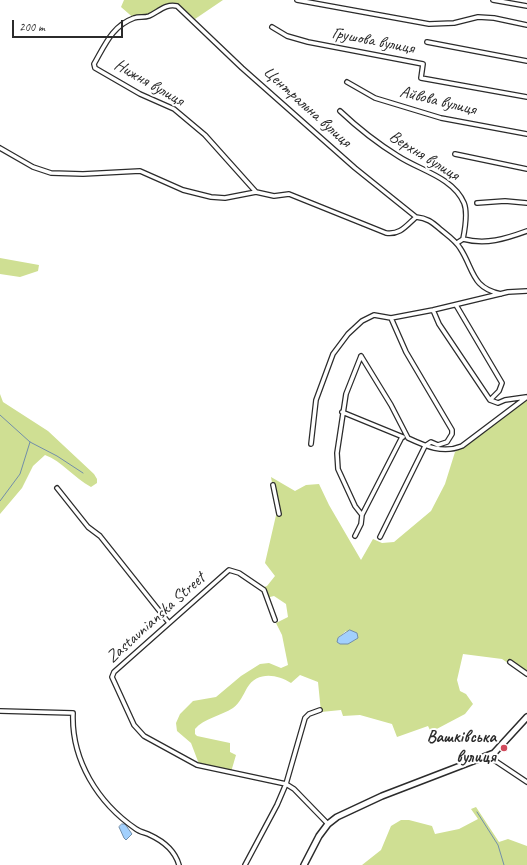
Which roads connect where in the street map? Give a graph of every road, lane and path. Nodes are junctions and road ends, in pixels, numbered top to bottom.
1 (297, 0) edge
2 (493, 0) edge
3 (527, 6) edge
4 (184, 12) joint
5 (527, 25) edge
6 (272, 27) dead end
7 (427, 42) dead end
8 (527, 61) edge
9 (347, 82) dead end
10 (527, 97) edge
11 (340, 111) dead end
12 (527, 134) edge
13 (0, 148) edge
14 (455, 154) dead end
15 (527, 169) edge
16 (256, 192) junction
17 (477, 203) dead end
18 (527, 203) edge
19 (416, 217) junction
20 (527, 231) edge
21 (463, 239) junction
22 (457, 243) junction
23 (527, 291) edge
24 (501, 294) junction
25 (456, 305) junction
26 (433, 310) junction
27 (391, 318) junction
28 (527, 397) edge
29 (490, 400) junction
30 (342, 412) junction
31 (402, 437) junction
32 (408, 438) junction
33 (311, 444) dead end
34 (425, 446) junction
35 (273, 485) dead end
36 (57, 488) dead end
37 (279, 514) dead end
38 (362, 515) junction
39 (355, 536) dead end
40 (380, 537) dead end
41 (274, 620) dead end
42 (169, 622) junction
43 (510, 662) dead end
44 (527, 674) edge
45 (320, 710) dead end
46 (0, 711) edge
47 (527, 717) edge
48 (488, 756) junction
49 (527, 782) edge
50 (286, 784) junction
51 (328, 824) junction
52 (179, 865) edge
53 (245, 865) edge
54 (304, 865) edge

1 - 5 street
2 - 3 street
4 - 16 street, Нижня вулиця
4 - 19 street, Центральна вулиця
6 - 10 street, Грушова вулиця
7 - 8 street
9 - 12 street, Айвова вулиця
11 - 21 street, Верхня вулиця
13 - 16 street
14 - 15 street
16 - 19 street
17 - 18 street
19 - 22 street, Центральна вулиця
20 - 21 street
21 - 22 street
22 - 24 street
23 - 24 street
24 - 25 street
25 - 26 street
25 - 29 street
26 - 27 street
26 - 29 street
27 - 33 street
27 - 34 street
28 - 29 street
28 - 34 street
30 - 31 street
30 - 32 street
30 - 38 street
31 - 32 street
31 - 38 street
32 - 34 street
34 - 40 street
35 - 37 street
36 - 42 street
38 - 39 street
41 - 42 street, Zastavnianska Street
42 - 50 street, Zastavnianska Street
43 - 44 street
45 - 50 street
46 - 52 street
47 - 48 street
48 - 49 street
48 - 51 street
50 - 51 street, Zastavnianska Street
50 - 53 street
51 - 54 street

